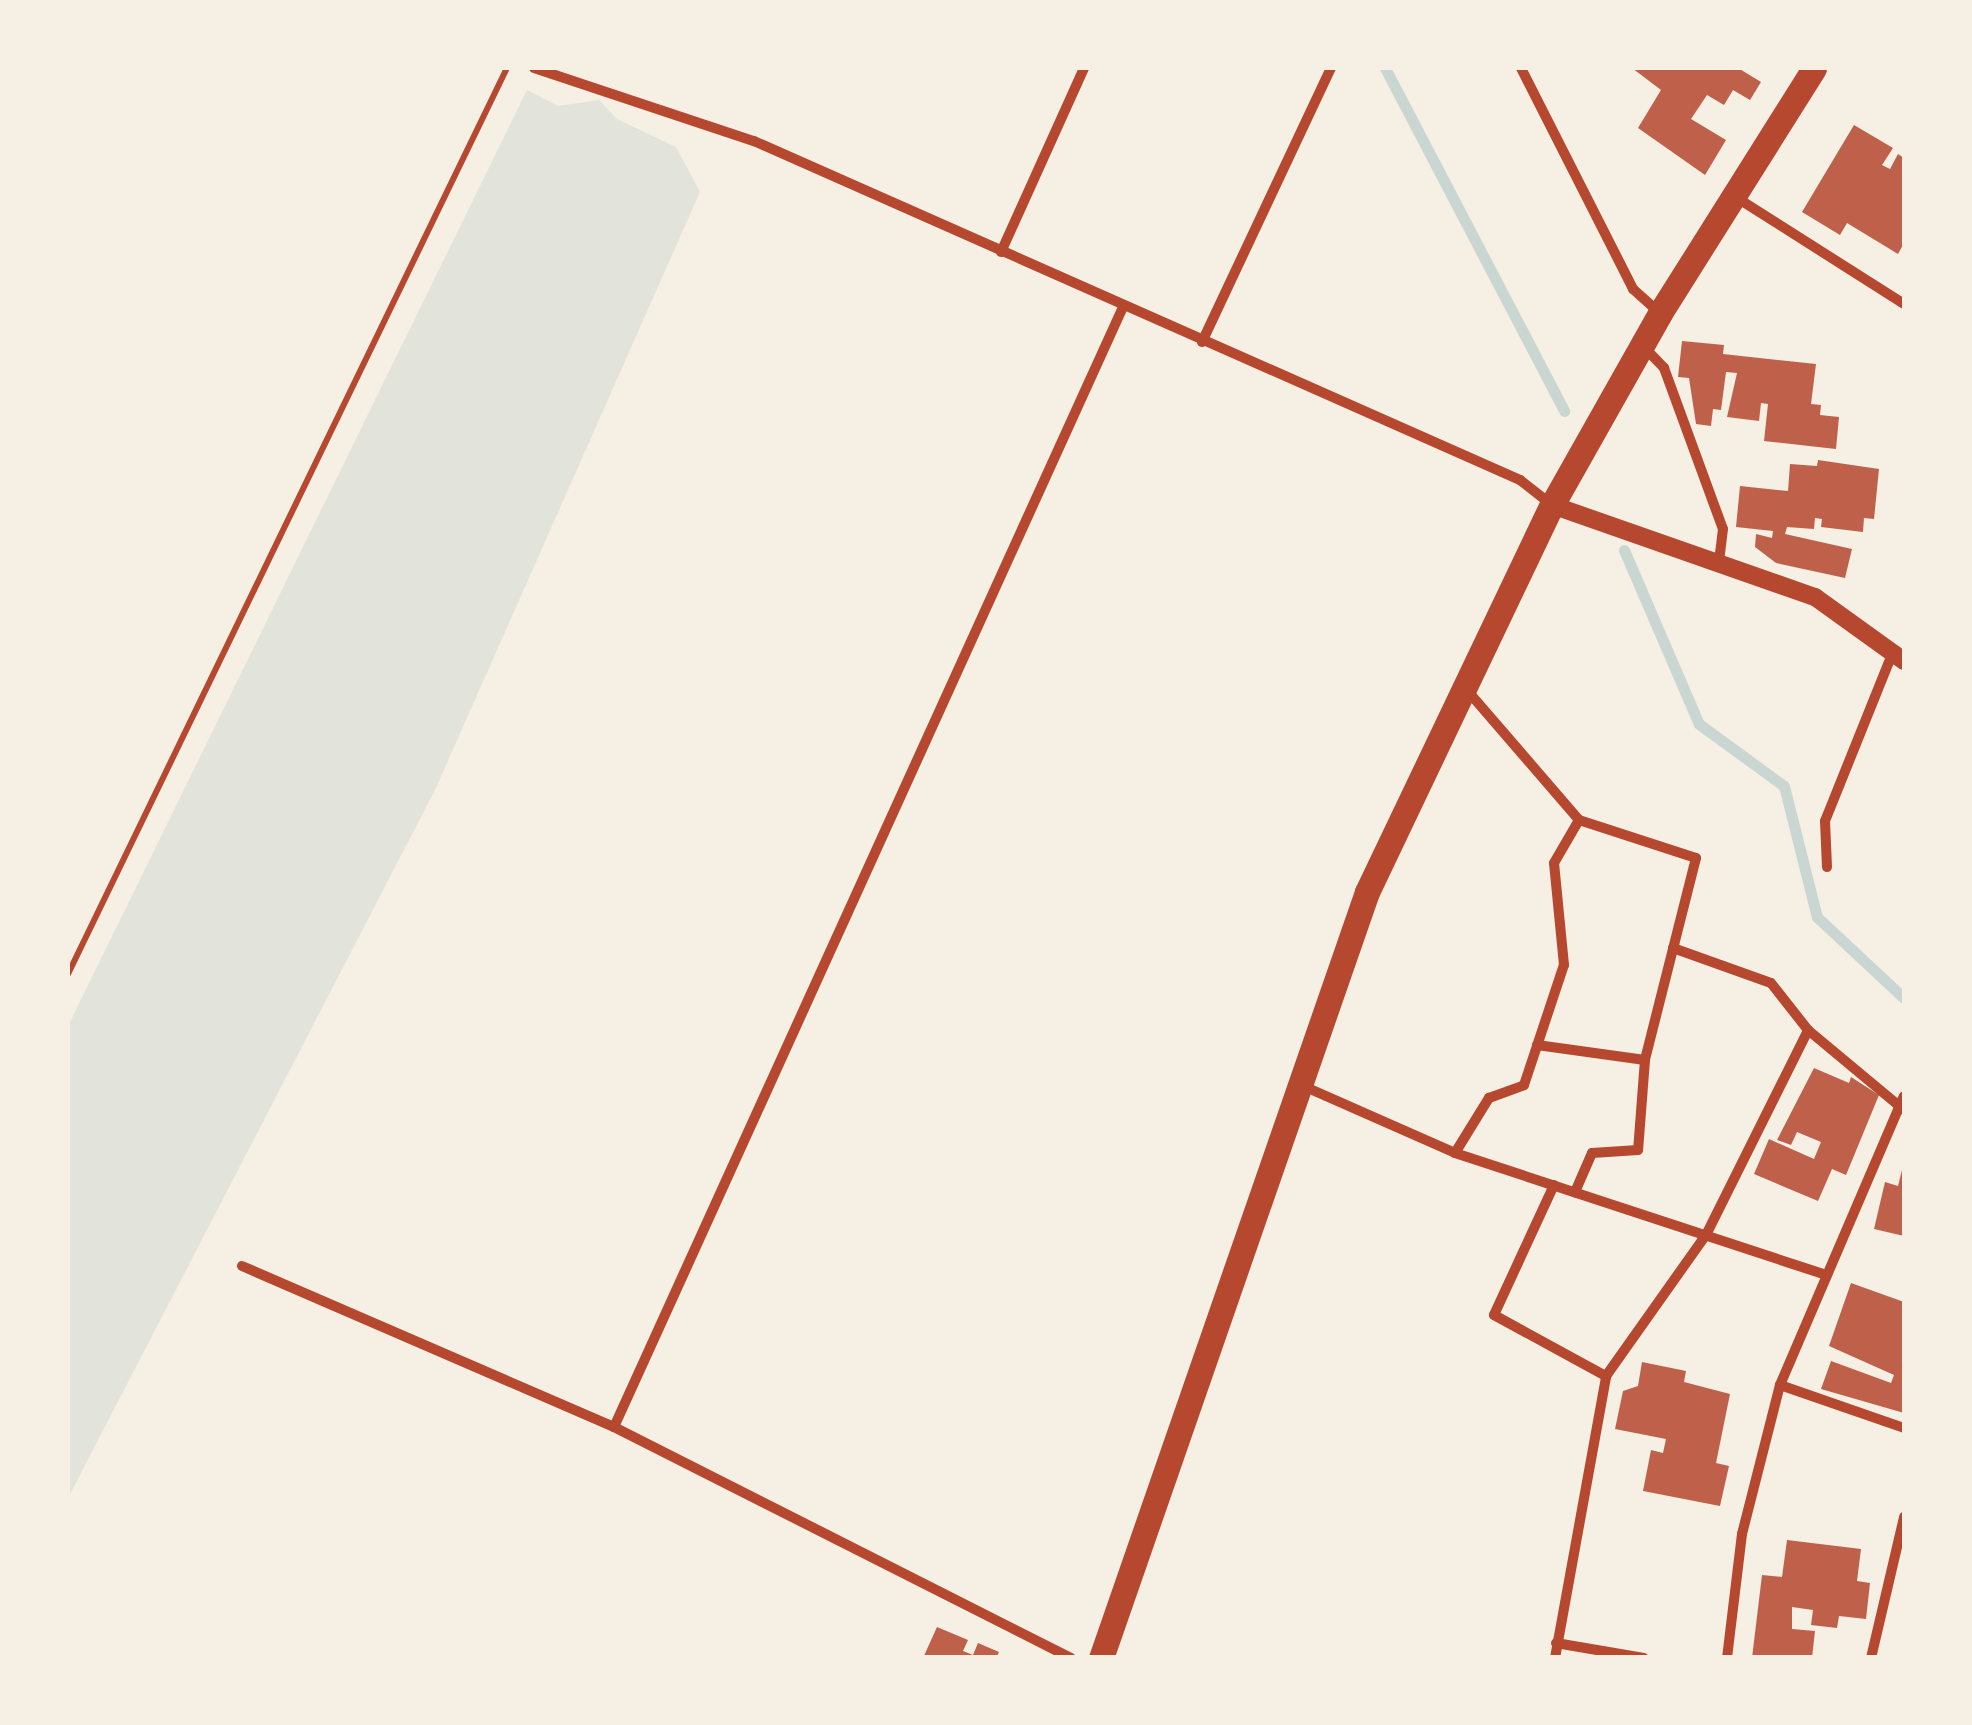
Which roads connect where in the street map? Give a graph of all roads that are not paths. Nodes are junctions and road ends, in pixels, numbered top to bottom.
1 (534, 68) edge
2 (1084, 68) edge
3 (1330, 68) edge
4 (1521, 68) edge
5 (1814, 68) edge
6 (1734, 196) junction
7 (1001, 252) junction
8 (1904, 304) edge
9 (1123, 307) junction
10 (1660, 313) junction
11 (1202, 342) junction
12 (1642, 345) junction
13 (1552, 506) junction
14 (1719, 564) junction
15 (1899, 656) edge
16 (1463, 686) junction
17 (1579, 820) junction
18 (1827, 867) dead end
19 (1673, 948) junction
20 (1808, 1030) junction
21 (1537, 1045) junction
22 (1644, 1060) junction
23 (1297, 1083) junction
24 (1903, 1104) edge
25 (1455, 1153) junction
26 (1554, 1185) junction
27 (1575, 1192) junction
28 (1706, 1235) junction
29 (242, 1266) dead end
30 (1826, 1275) junction
31 (1606, 1376) junction
32 (1780, 1385) junction
33 (614, 1427) junction
34 (1904, 1428) edge
35 (1904, 1517) edge
36 (1899, 1559) edge
37 (1556, 1643) junction
38 (1071, 1658) edge
39 (1101, 1658) edge
40 (1555, 1658) edge
41 (1644, 1658) edge
42 (1727, 1658) edge
43 (1871, 1658) edge

1 - 7 street
2 - 7 street
3 - 11 street
4 - 10 street
5 - 6 main road
6 - 8 street
6 - 10 main road
7 - 9 street
9 - 11 street
9 - 33 street
10 - 12 main road
11 - 13 street
12 - 13 main road
12 - 14 street
13 - 14 street
13 - 16 main road
14 - 15 street
15 - 18 street
16 - 17 street
16 - 23 main road
17 - 19 street
17 - 21 street
19 - 20 street
19 - 22 street
20 - 24 street
20 - 28 street
21 - 22 street
21 - 25 street
22 - 27 street
23 - 25 street
23 - 39 main road
24 - 30 street
25 - 26 street
26 - 27 street
26 - 31 street
27 - 28 street
28 - 30 street
28 - 31 street
29 - 33 street
30 - 32 street
31 - 37 street
32 - 34 street
32 - 42 street
33 - 38 street
35 - 36 street
36 - 43 street
37 - 40 street
37 - 41 street

